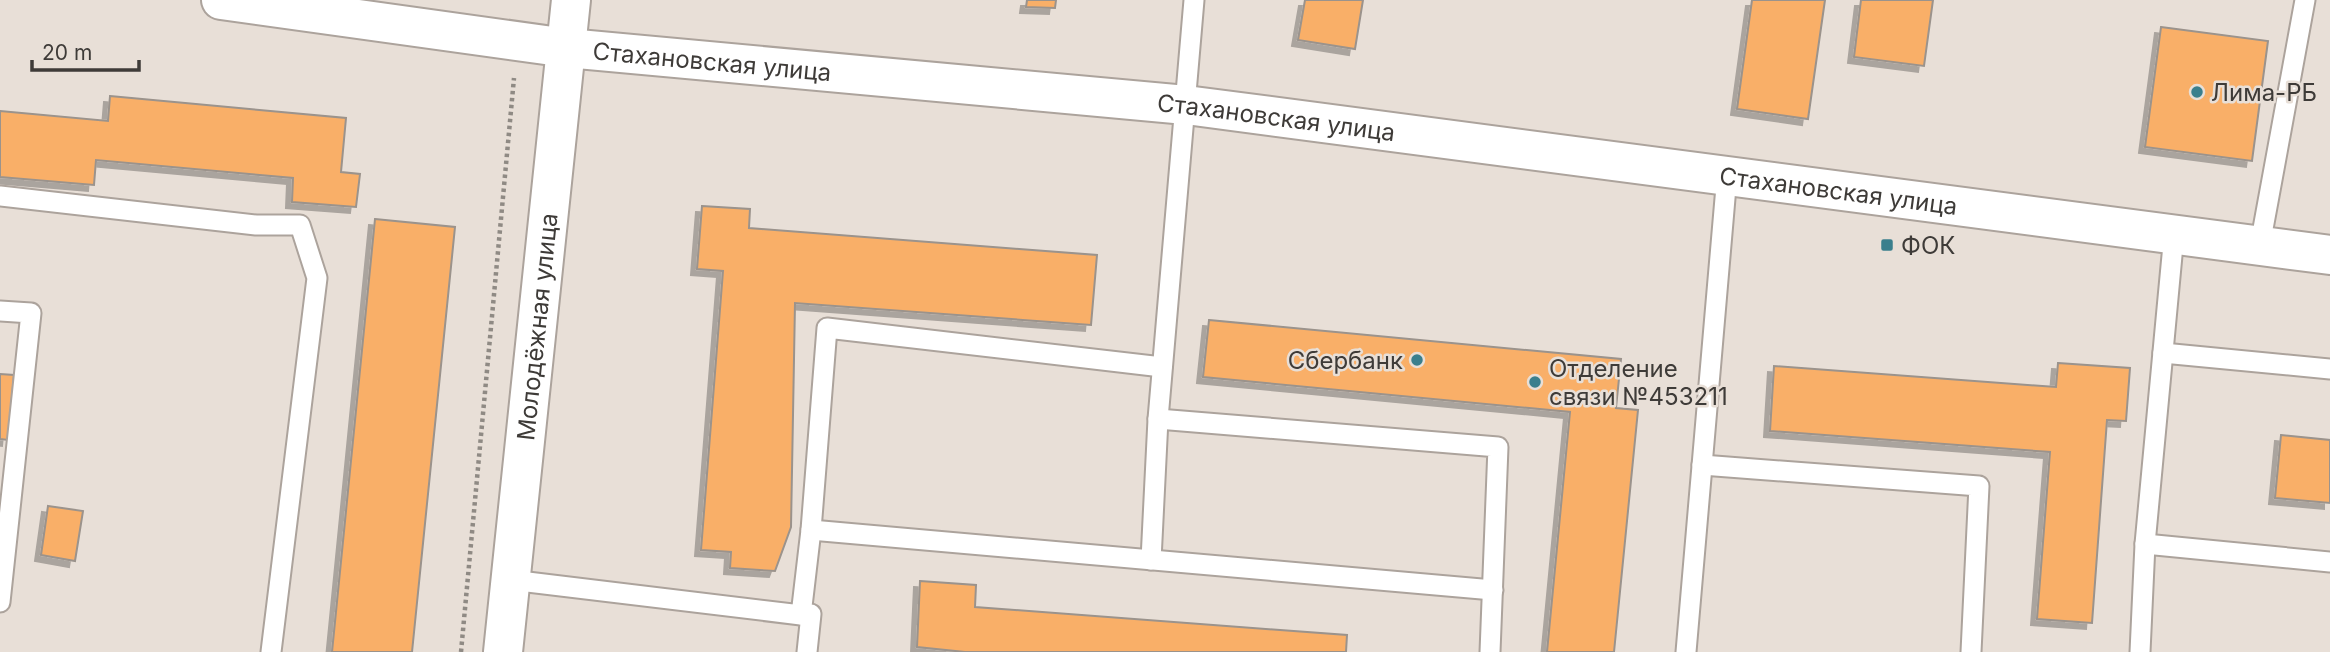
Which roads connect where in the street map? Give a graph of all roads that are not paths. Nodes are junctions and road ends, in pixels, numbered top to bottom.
1 (220, 0) edge
2 (571, 0) edge
3 (1194, 0) edge
4 (2305, 0) edge
5 (566, 48) junction
6 (1186, 105) junction
7 (1727, 176) junction
8 (0, 196) edge
9 (2174, 234) junction
10 (2260, 246) junction
11 (2330, 255) edge
12 (0, 311) edge
13 (2163, 353) junction
14 (1162, 367) junction
15 (2330, 369) edge
16 (1158, 419) junction
17 (1702, 465) junction
18 (811, 530) junction
19 (2145, 544) junction
20 (1151, 560) junction
21 (2330, 562) edge
22 (511, 580) junction
23 (1493, 590) junction
24 (0, 602) edge
25 (801, 615) junction
26 (271, 652) edge
27 (503, 652) edge
28 (807, 652) edge
29 (1490, 652) edge
30 (1686, 652) edge
31 (1971, 652) edge
32 (2140, 652) edge

1 - 5 street, Стахановская улица
2 - 5 street, Молодёжная улица
3 - 6 lane
4 - 10 lane
5 - 6 street, Стахановская улица
5 - 22 street, Молодёжная улица
6 - 7 street, Стахановская улица
6 - 14 lane
7 - 9 street, Стахановская улица
7 - 17 lane
8 - 26 lane
9 - 10 street, Стахановская улица
9 - 13 lane
10 - 11 street, Стахановская улица
12 - 24 lane
13 - 15 lane
13 - 19 lane
14 - 16 lane
14 - 18 lane
16 - 20 lane
16 - 23 lane
17 - 30 lane
17 - 31 lane
18 - 20 lane
18 - 25 lane
19 - 21 lane
19 - 32 lane
20 - 23 lane
22 - 25 lane
22 - 27 street, Молодёжная улица
23 - 29 lane
25 - 28 lane

